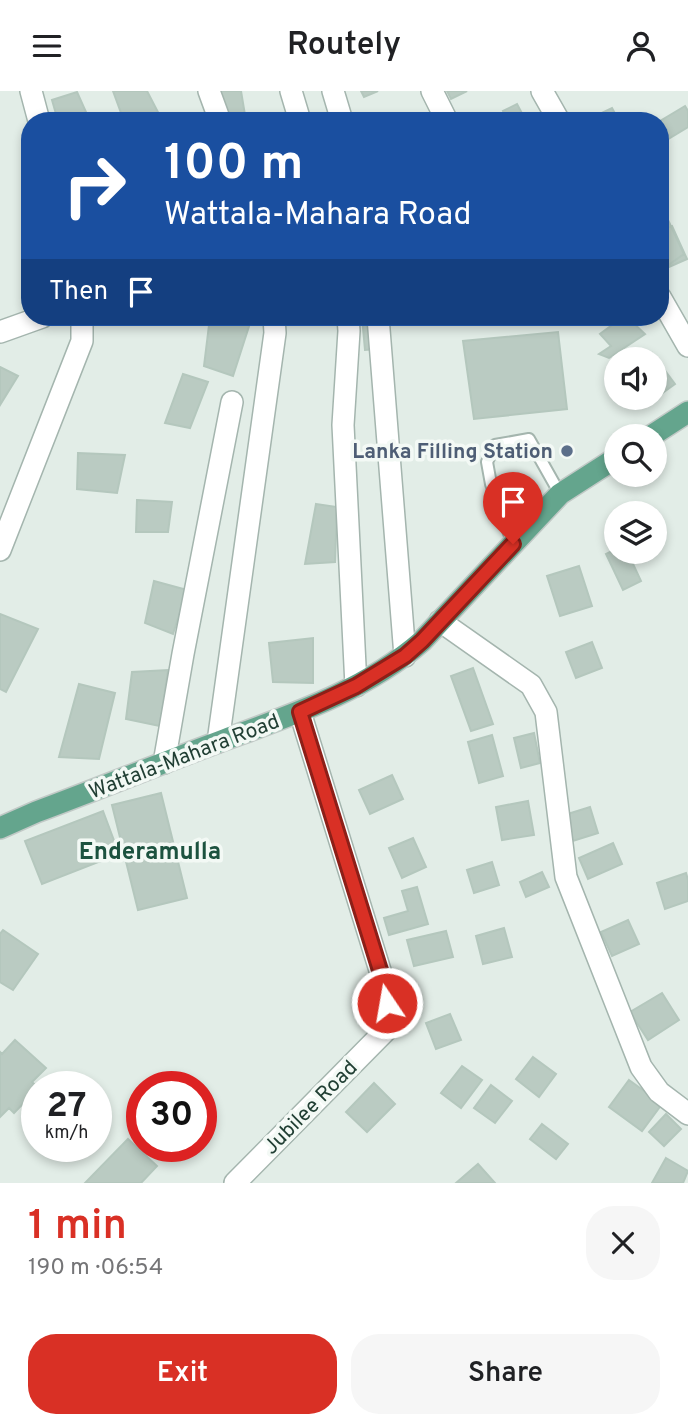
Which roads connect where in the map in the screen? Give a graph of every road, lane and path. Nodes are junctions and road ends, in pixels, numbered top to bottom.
1 (30, 91) edge
2 (209, 91) edge
3 (291, 91) edge
4 (332, 91) edge
5 (432, 91) edge
6 (542, 91) edge
7 (36, 112) edge
8 (217, 112) edge
9 (297, 112) edge
10 (339, 112) edge
11 (442, 112) edge
12 (554, 112) edge
13 (669, 313) edge
14 (21, 324) edge
15 (82, 326) edge
16 (275, 326) edge
17 (349, 326) edge
18 (379, 326) edge
19 (0, 332) edge
20 (688, 347) edge
21 (232, 402) dead end
22 (688, 412) edge
23 (667, 425) edge
24 (604, 466) edge
25 (560, 494) junction
26 (513, 544) junction
27 (0, 549) edge
28 (440, 621) junction
29 (405, 656) junction
30 (356, 686) junction
31 (300, 712) junction
32 (218, 742) junction
33 (164, 763) junction
34 (0, 828) edge
35 (688, 1114) edge
36 (235, 1183) edge

1 - 7 street
2 - 8 street
3 - 9 street
4 - 10 street
5 - 11 street
6 - 12 street
13 - 20 street
14 - 19 street
15 - 27 street
16 - 32 street
17 - 30 street
18 - 29 street
21 - 33 street
22 - 23 main road
24 - 25 main road, Wattala-Mahara Road
25 - 26 main road, Wattala-Mahara Road
25 - 26 lane
26 - 28 main road, Wattala-Mahara Road
28 - 29 main road, Wattala-Mahara Road
28 - 35 street
29 - 30 main road, Wattala-Mahara Road
30 - 31 main road, Wattala-Mahara Road
31 - 32 main road, Wattala-Mahara Road
31 - 36 street, Jubilee Road
32 - 33 main road, Wattala-Mahara Road
33 - 34 main road, Wattala-Mahara Road

